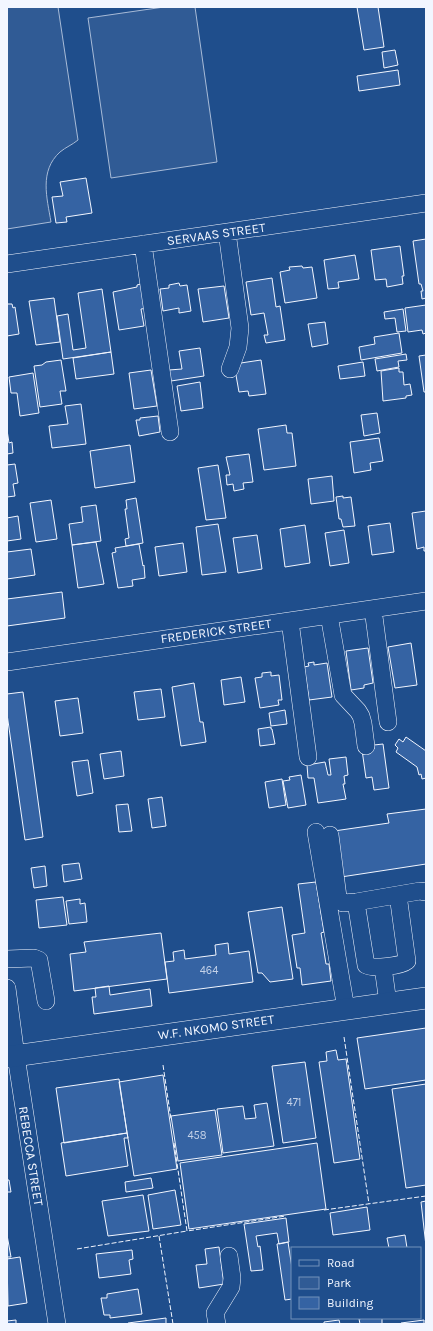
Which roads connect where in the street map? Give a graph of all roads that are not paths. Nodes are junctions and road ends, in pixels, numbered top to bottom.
1 (426, 203) edge
2 (227, 232) junction
3 (143, 244) junction
4 (7, 264) edge
5 (230, 369) dead end
6 (170, 432) dead end
7 (426, 601) edge
8 (373, 609) junction
9 (326, 615) junction
10 (290, 621) junction
11 (7, 662) edge
12 (337, 703) dead end
13 (388, 722) dead end
14 (366, 746) dead end
15 (308, 757) dead end
16 (426, 892) edge
17 (398, 895) junction
18 (356, 902) junction
19 (7, 959) edge
20 (383, 966) junction
21 (7, 988) edge
22 (426, 998) edge
23 (46, 1001) dead end
24 (388, 1003) junction
25 (346, 1009) junction
26 (12, 1056) edge
27 (229, 1256) dead end
28 (57, 1324) edge
29 (217, 1324) edge

1 - 2 street, SERVAAS STREET
2 - 3 street, SERVAAS STREET
2 - 5 street
3 - 4 street, SERVAAS STREET
3 - 6 street
7 - 8 street, FREDERICK STREET
8 - 9 street, FREDERICK STREET
8 - 13 street
9 - 10 street, FREDERICK STREET
9 - 12 street
9 - 14 street
10 - 11 street, FREDERICK STREET
10 - 15 street
16 - 17 street
17 - 18 street
17 - 20 street
18 - 20 street
18 - 25 street
19 - 23 street
20 - 24 street
21 - 26 street, REBECCA STREET
22 - 24 main road, W.F. NKOMO STREET
24 - 25 main road, W.F. NKOMO STREET
25 - 26 main road, W.F. NKOMO STREET
26 - 28 street, REBECCA STREET
27 - 29 street

